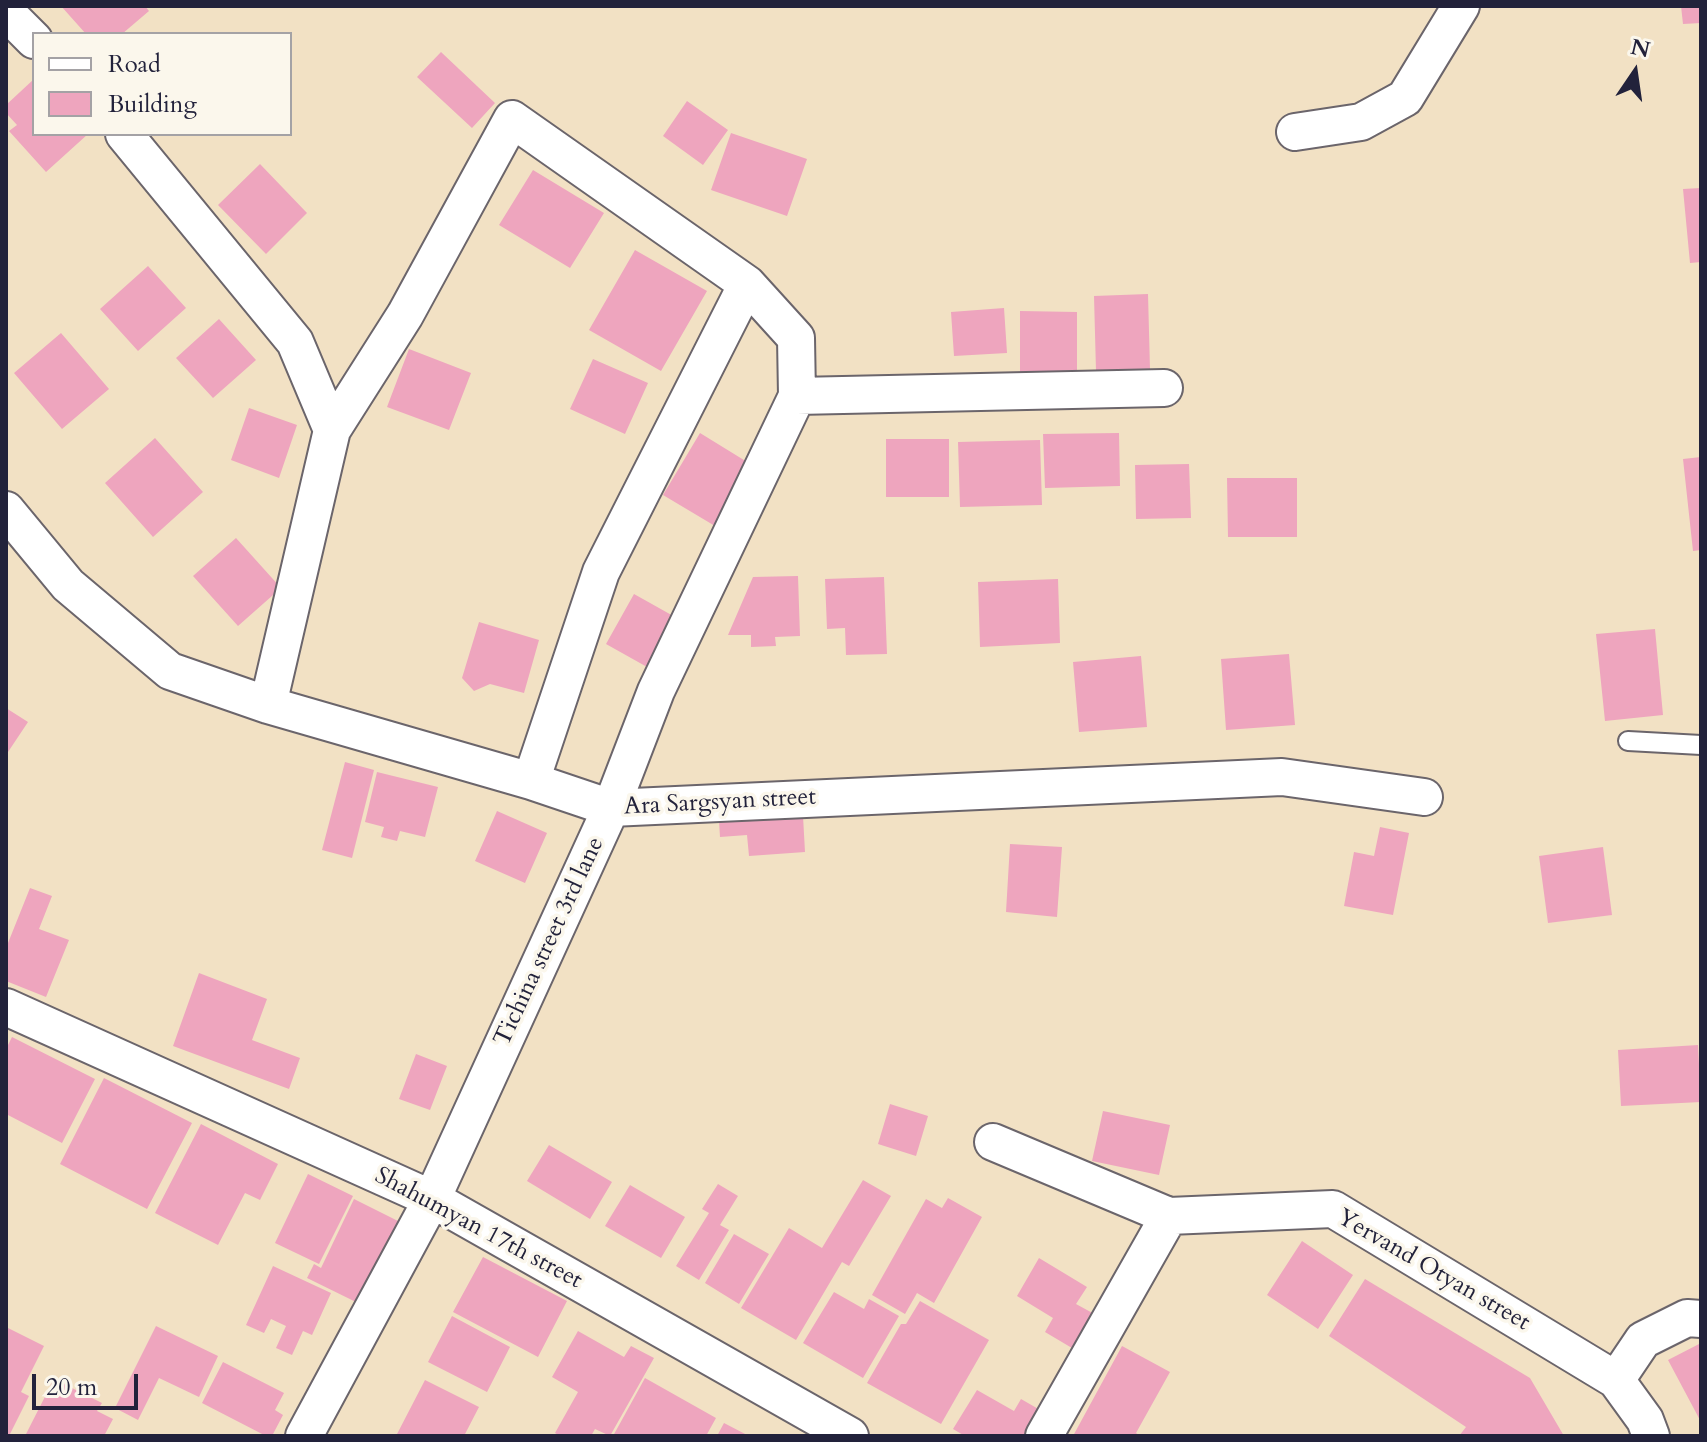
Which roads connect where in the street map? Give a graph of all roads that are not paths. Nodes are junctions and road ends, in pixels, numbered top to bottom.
1 (1461, 6) edge
2 (6, 12) edge
3 (32, 38) edge
4 (1295, 132) dead end
5 (126, 136) edge
6 (747, 284) junction
7 (1164, 388) dead end
8 (797, 396) junction
9 (332, 430) junction
10 (6, 510) edge
11 (268, 705) junction
12 (1628, 741) dead end
13 (1701, 745) edge
14 (531, 781) junction
15 (1424, 797) dead end
16 (611, 808) junction
17 (6, 1007) edge
18 (993, 1142) dead end
19 (432, 1199) junction
20 (1169, 1216) junction
21 (1701, 1319) edge
22 (1616, 1380) junction
23 (304, 1436) edge
24 (850, 1436) edge
25 (1044, 1436) edge
26 (1651, 1436) edge

1 - 4 street
2 - 3 street
5 - 9 street
6 - 8 street
6 - 9 street
6 - 14 street
7 - 8 street
8 - 16 street, Tichina street 3rd lane
9 - 11 street
10 - 11 street, Ara Sargsyan street
11 - 14 street, Ara Sargsyan street
12 - 13 lane
14 - 16 street, Ara Sargsyan street
15 - 16 street, Ara Sargsyan street
16 - 19 street, Tichina street 3rd lane
17 - 19 street, Shahumyan 17th street
18 - 20 street, Yervand Otyan street
19 - 23 street, Tichina street 3rd lane
19 - 24 street, Shahumyan 17th street
20 - 22 street, Yervand Otyan street
20 - 25 street
21 - 22 street
22 - 26 street, Yervand Otyan street

